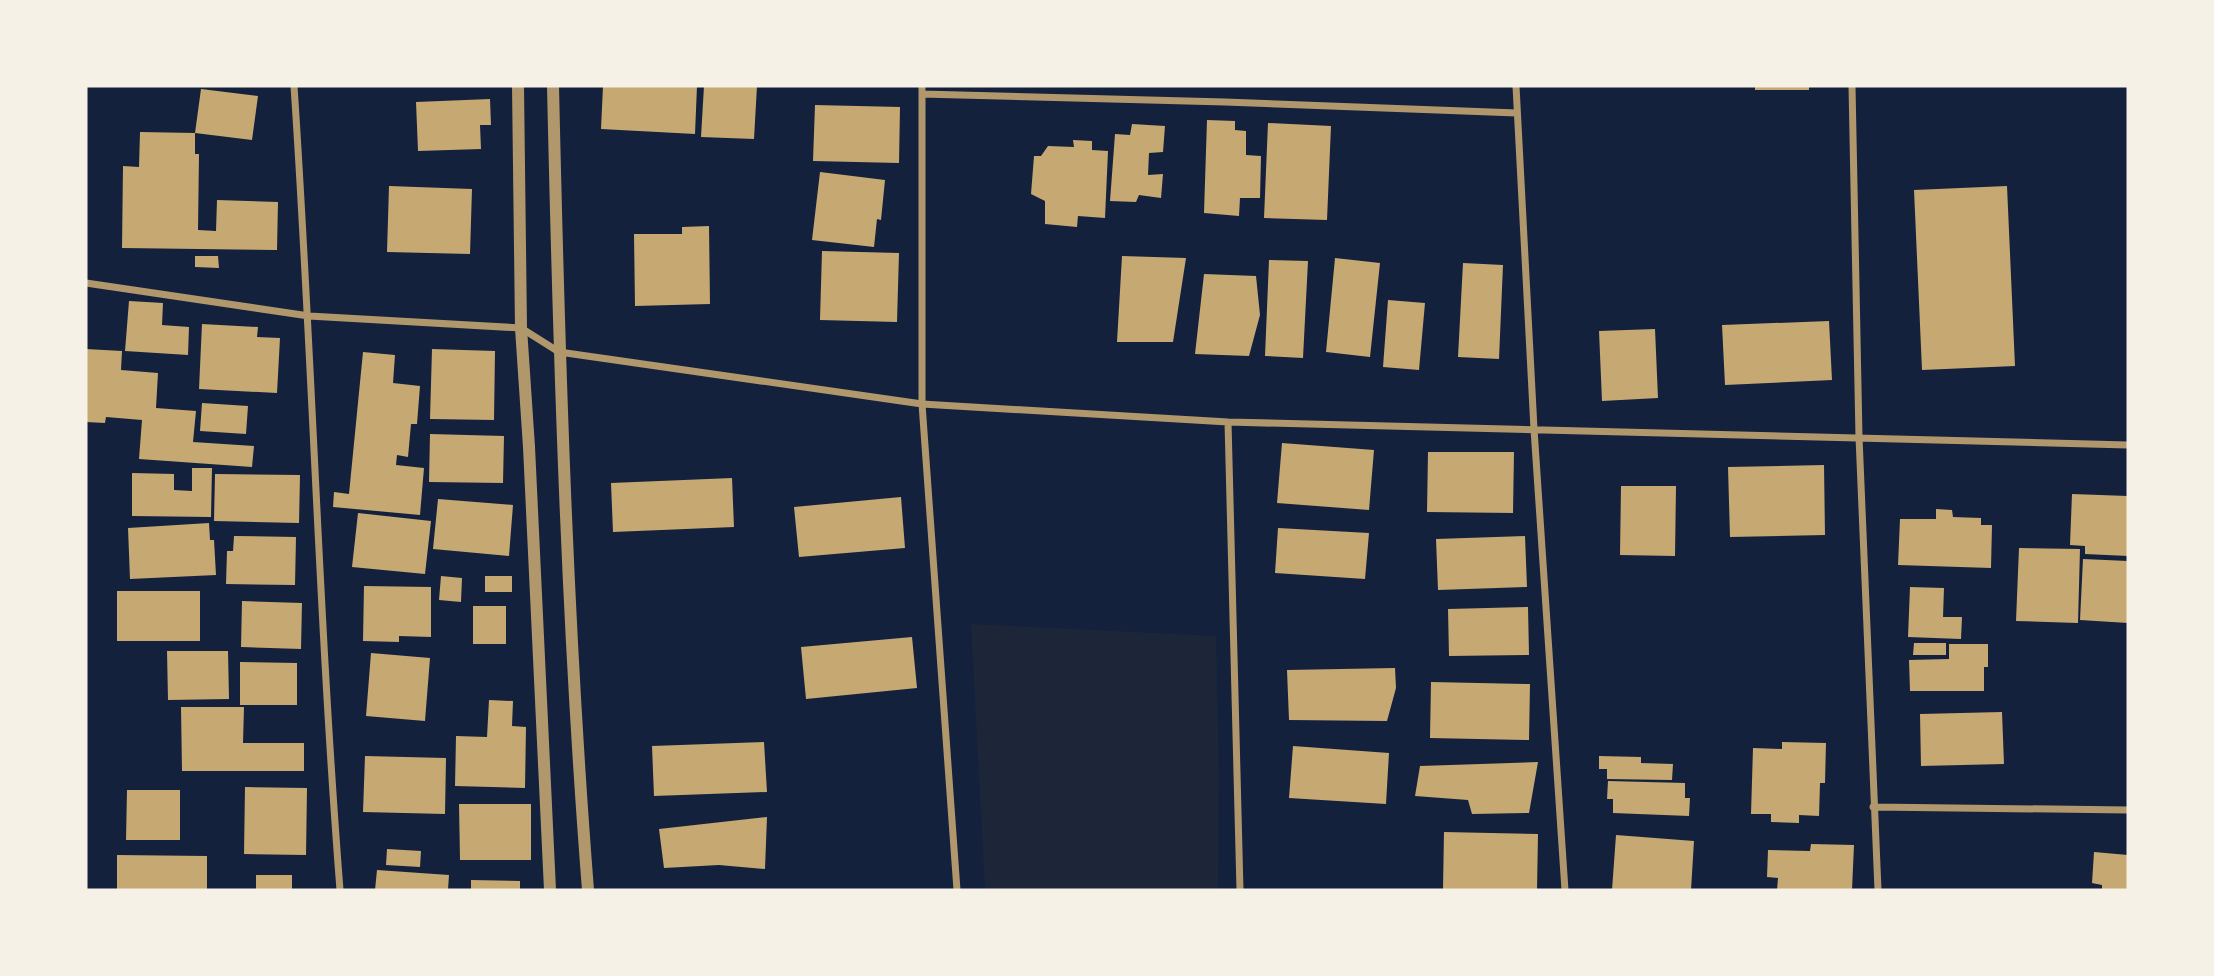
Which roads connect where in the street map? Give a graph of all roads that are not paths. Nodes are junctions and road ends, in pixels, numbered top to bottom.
1 (294, 86) edge
2 (518, 86) edge
3 (553, 86) edge
4 (1516, 86) edge
5 (1852, 86) edge
6 (922, 90) edge
7 (1517, 113) junction
8 (86, 283) edge
9 (309, 316) junction
10 (521, 328) junction
11 (559, 352) junction
12 (922, 404) junction
13 (1228, 422) junction
14 (1534, 429) junction
15 (1859, 437) junction
16 (2128, 444) edge
17 (1873, 807) junction
18 (2128, 810) edge
19 (340, 890) edge
20 (550, 890) edge
21 (588, 890) edge
22 (957, 890) edge
23 (1240, 890) edge
24 (1565, 890) edge
25 (1878, 890) edge

1 - 9 street
2 - 10 street
3 - 11 street
4 - 7 street
5 - 15 street
6 - 7 street
6 - 12 street
7 - 14 street
8 - 9 street
9 - 10 street
9 - 19 street
10 - 11 street
10 - 20 street
11 - 12 street
11 - 21 street
12 - 13 street
12 - 22 street
13 - 14 street
13 - 23 street
14 - 15 street
14 - 24 street
15 - 16 street
15 - 17 street
17 - 18 street
17 - 25 street

